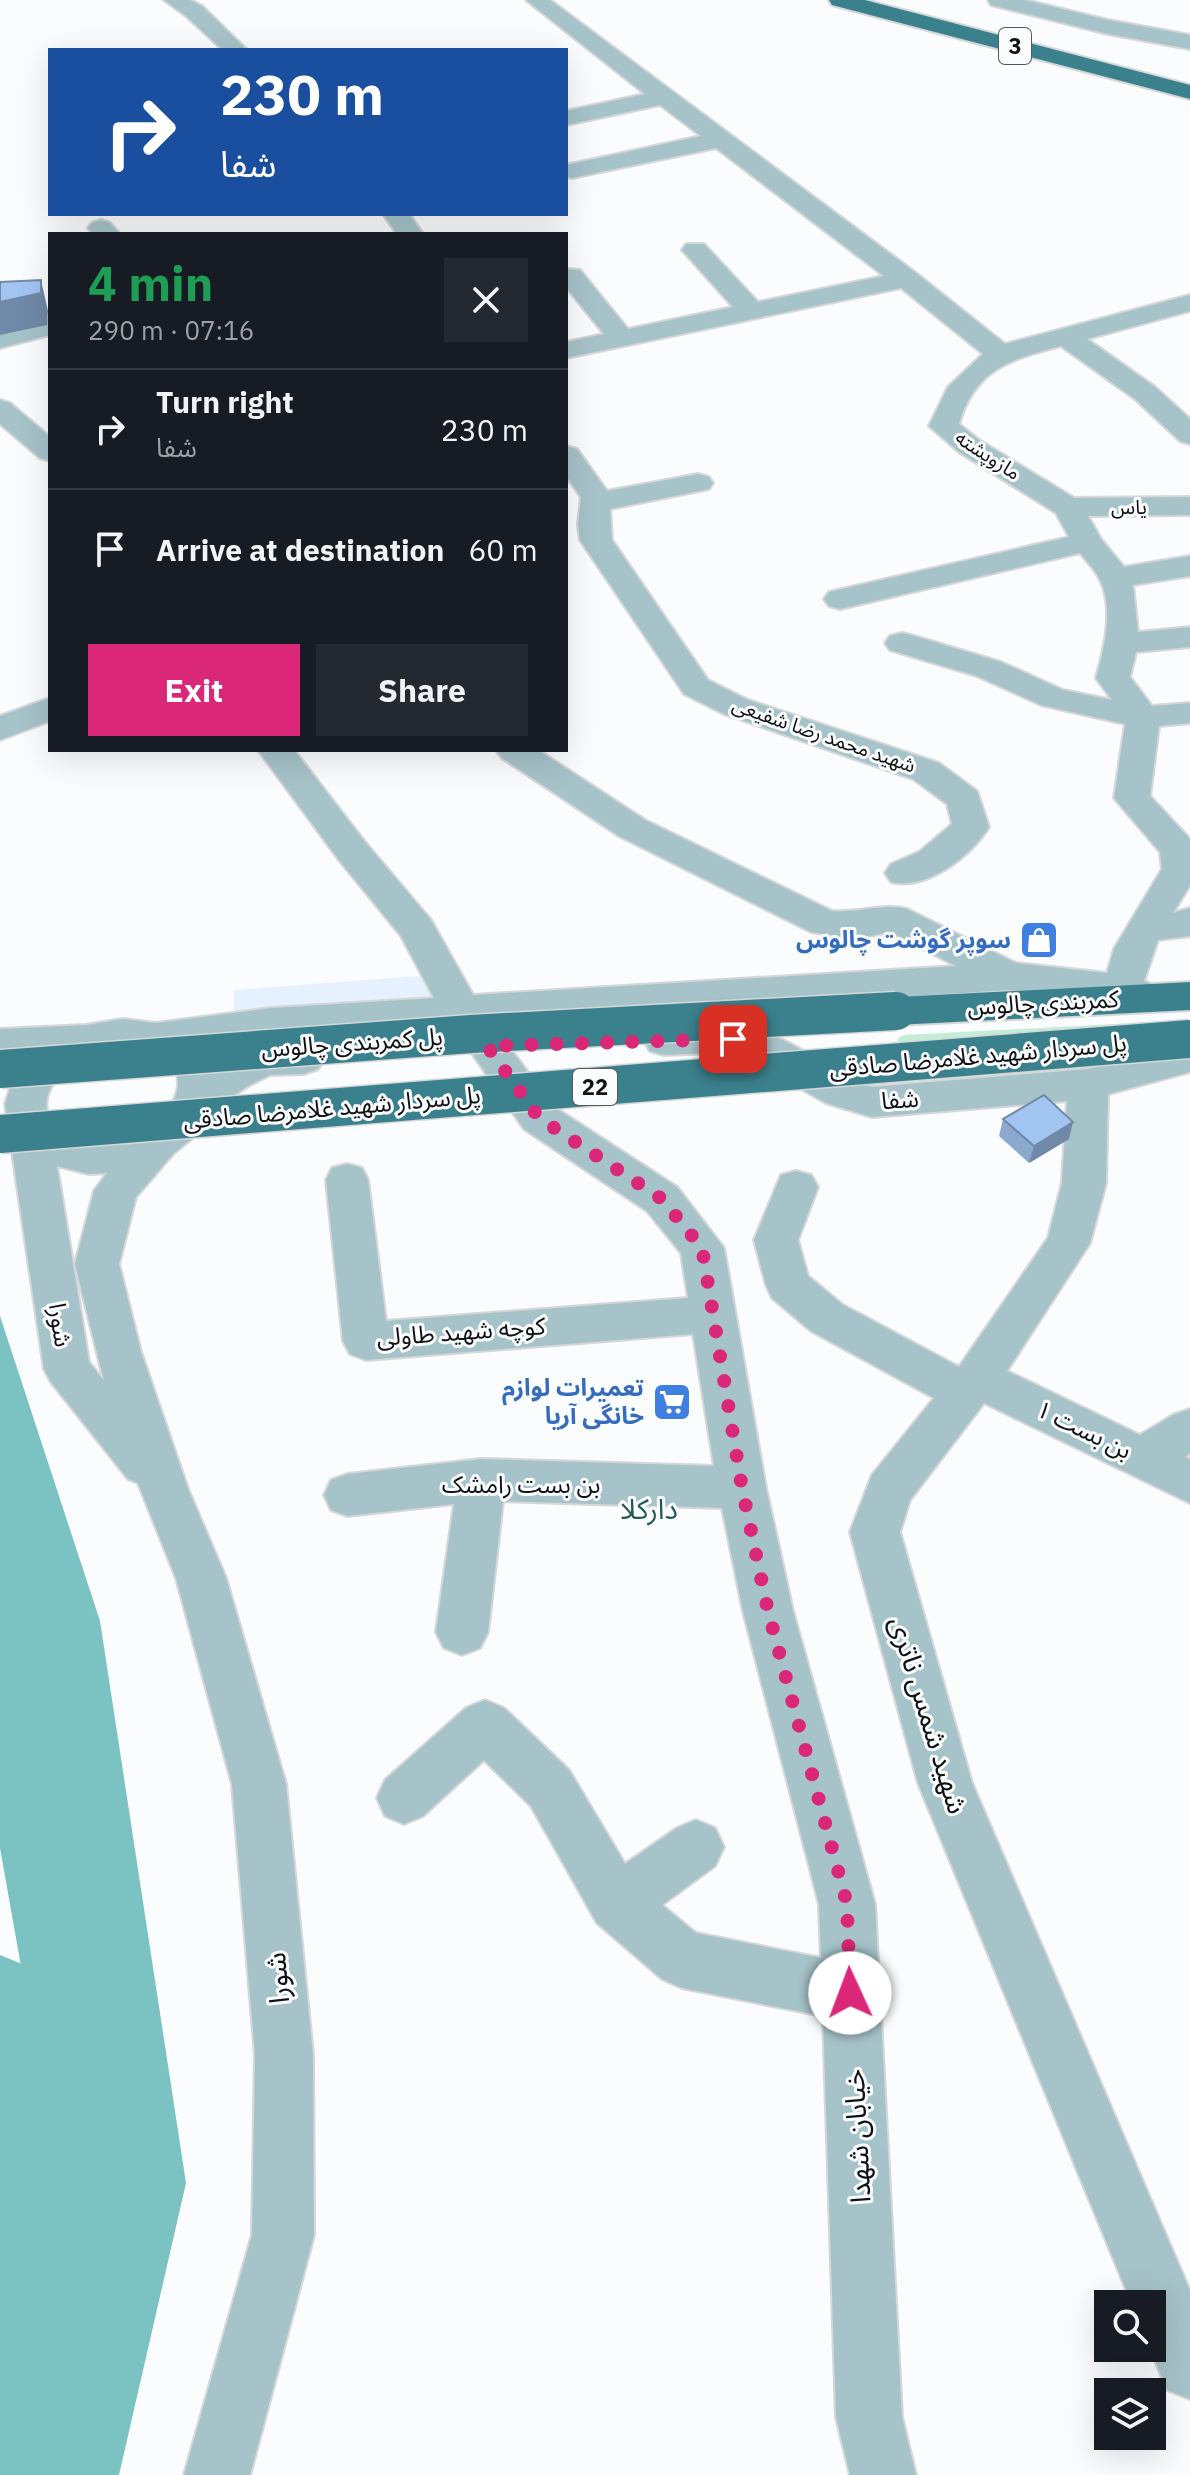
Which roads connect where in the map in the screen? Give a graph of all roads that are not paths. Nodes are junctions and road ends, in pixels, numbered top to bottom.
1 (175, 0) edge
2 (537, 0) edge
3 (840, 0) edge
4 (885, 0) edge
5 (999, 0) edge
6 (1063, 0) edge
7 (1108, 27) junction
8 (1190, 42) edge
9 (234, 48) edge
10 (609, 57) junction
11 (580, 63) dead end
12 (1190, 79) edge
13 (1190, 92) edge
14 (664, 97) junction
15 (568, 118) edge
16 (718, 140) junction
17 (572, 171) dead end
18 (695, 250) dead end
19 (571, 276) dead end
20 (907, 279) junction
21 (1190, 303) edge
22 (753, 313) junction
23 (48, 328) edge
24 (1068, 338) junction
25 (0, 340) edge
26 (623, 340) junction
27 (568, 350) edge
28 (1000, 354) junction
29 (0, 409) edge
30 (1190, 435) edge
31 (48, 450) edge
32 (568, 458) edge
33 (698, 483) dead end
34 (595, 503) junction
35 (1190, 506) edge
36 (1068, 507) junction
37 (1087, 542) junction
38 (1190, 566) edge
39 (1116, 578) junction
40 (840, 599) dead end
41 (1190, 637) edge
42 (902, 643) dead end
43 (1122, 644) junction
44 (48, 709) edge
45 (1190, 713) edge
46 (1143, 717) junction
47 (0, 729) edge
48 (278, 752) edge
49 (517, 752) edge
50 (904, 873) dead end
51 (1190, 921) edge
52 (1144, 928) junction
53 (1010, 976) junction
54 (1134, 993) junction
55 (1190, 996) edge
56 (896, 1011) joint
57 (473, 1028) junction
58 (157, 1037) junction
59 (87, 1039) junction
60 (1190, 1039) edge
61 (268, 1042) junction
62 (0, 1043) edge
63 (1190, 1057) edge
64 (0, 1069) edge
65 (1088, 1084) junction
66 (198, 1099) junction
67 (15, 1131) edge
68 (156, 1146) junction
69 (347, 1180) dead end
70 (796, 1187) dead end
71 (715, 1314) junction
72 (972, 1385) junction
73 (1190, 1429) edge
74 (1142, 1458) junction
75 (481, 1480) junction
76 (1190, 1482) edge
77 (742, 1488) junction
78 (164, 1489) junction
79 (348, 1495) dead end
80 (462, 1632) dead end
81 (404, 1798) dead end
82 (696, 1847) dead end
83 (617, 1903) junction
84 (850, 1993) junction
85 (1190, 2367) edge
86 (217, 2475) edge
87 (883, 2475) edge

1 - 9 street
2 - 10 street
3 - 13 highway, 3
4 - 12 highway, 3
5 - 7 street
6 - 7 street
7 - 8 street
10 - 11 street
10 - 14 street
14 - 15 street
14 - 16 street
16 - 17 street
16 - 20 street
18 - 22 street
19 - 26 street
20 - 22 street
20 - 28 street
21 - 24 street
22 - 26 street
23 - 25 street
24 - 28 street
24 - 30 street
26 - 27 street
28 - 36 street, مازوپشته
29 - 31 street
32 - 34 street, شهید محمد رضا شفیعی
33 - 34 street
34 - 50 street, شهید محمد رضا شفیعی
35 - 36 street, یاس
36 - 37 street, مازوپشته
37 - 39 street, مازوپشته
37 - 40 street
38 - 39 street
39 - 43 street
41 - 43 street
42 - 46 street
43 - 46 street
44 - 47 street
45 - 46 street
46 - 52 street
48 - 57 street, خیابان شهدا
49 - 53 street
51 - 52 street
52 - 54 street
53 - 54 street
53 - 57 street
54 - 55 highway, کمربندی چالوس
54 - 56 highway, کمربندی چالوس
56 - 64 highway, پل کمربندی چالوس, bridge
57 - 61 street
57 - 65 street, شفا
57 - 71 street, خیابان شهدا
58 - 59 street
58 - 61 street
58 - 66 street
59 - 62 street
59 - 67 street
60 - 67 highway, پل سردار شهید غلامرضا صادقی / 22, bridge
61 - 66 street
63 - 65 street, شفا
65 - 72 street, شهید شمس ناتری
66 - 68 street
67 - 68 street
67 - 78 street, شورا
68 - 78 street, شورا
69 - 71 street, کوچه شهید طاولی
70 - 72 street, بن بست ۱
71 - 77 street, خیابان شهدا
72 - 74 street, بن بست ۱
72 - 85 street, شهید شمس ناتری
73 - 74 street
74 - 76 street, بن بست ۱
75 - 77 street, بن بست رامشک
75 - 79 street, بن بست رامشک
75 - 80 street
77 - 84 street, خیابان شهدا
78 - 86 street, شورا
81 - 83 street
82 - 83 street
83 - 84 street
84 - 87 street, خیابان شهدا

